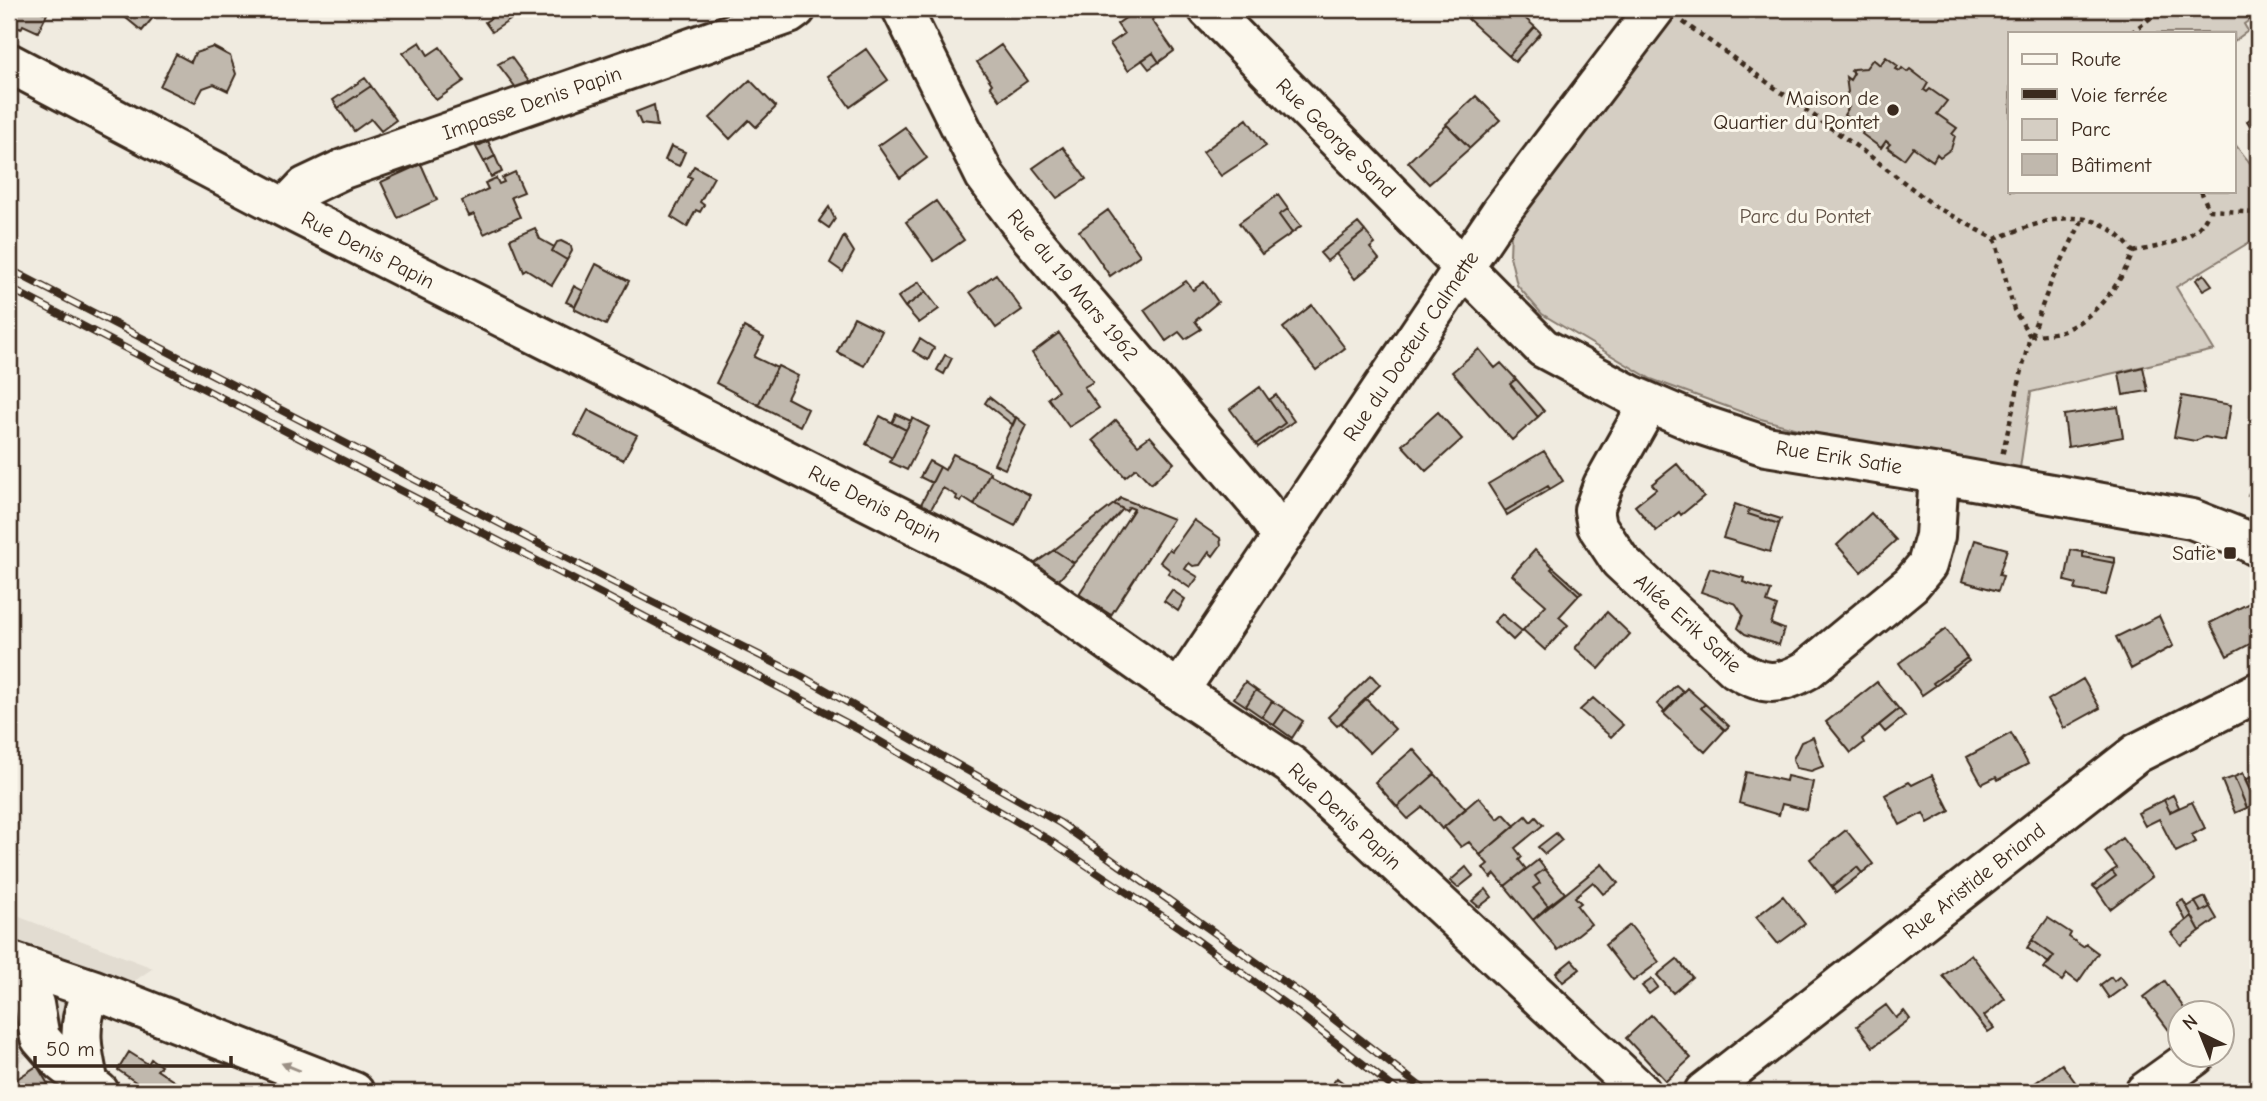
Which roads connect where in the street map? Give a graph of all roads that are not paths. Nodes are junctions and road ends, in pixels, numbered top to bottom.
1 (902, 9) edge
2 (1208, 9) edge
3 (792, 12) edge
4 (1666, 14) edge
5 (9, 63) edge
6 (285, 208) junction
7 (1464, 267) junction
8 (1649, 403) junction
9 (1939, 474) junction
10 (1282, 537) junction
11 (2258, 548) edge
12 (1179, 691) junction
13 (2258, 692) edge
14 (9, 961) edge
15 (9, 968) edge
16 (92, 989) junction
17 (35, 1012) junction
18 (2175, 1070) edge
19 (94, 1088) edge
20 (354, 1092) edge
21 (1641, 1092) edge
22 (1704, 1092) edge
23 (2146, 1092) edge

1 - 10 street, Rue du 19 Mars 1962
2 - 7 street, Rue George Sand
3 - 6 street, Impasse Denis Papin
4 - 7 street, Rue du Docteur Calmette
5 - 6 street, Rue Denis Papin
6 - 12 street, Rue Denis Papin
7 - 8 street, Rue Erik Satie
7 - 10 street, Rue du Docteur Calmette
8 - 9 street, Rue Erik Satie
8 - 9 street, Allée Erik Satie
9 - 11 street, Rue Erik Satie
10 - 12 street, Rue du Docteur Calmette
12 - 21 street, Rue Denis Papin
13 - 22 street, Rue Aristide Briand
14 - 16 street
15 - 17 street
16 - 17 street
16 - 19 street
20 -> 16 street
17 - 19 street
18 - 23 street

